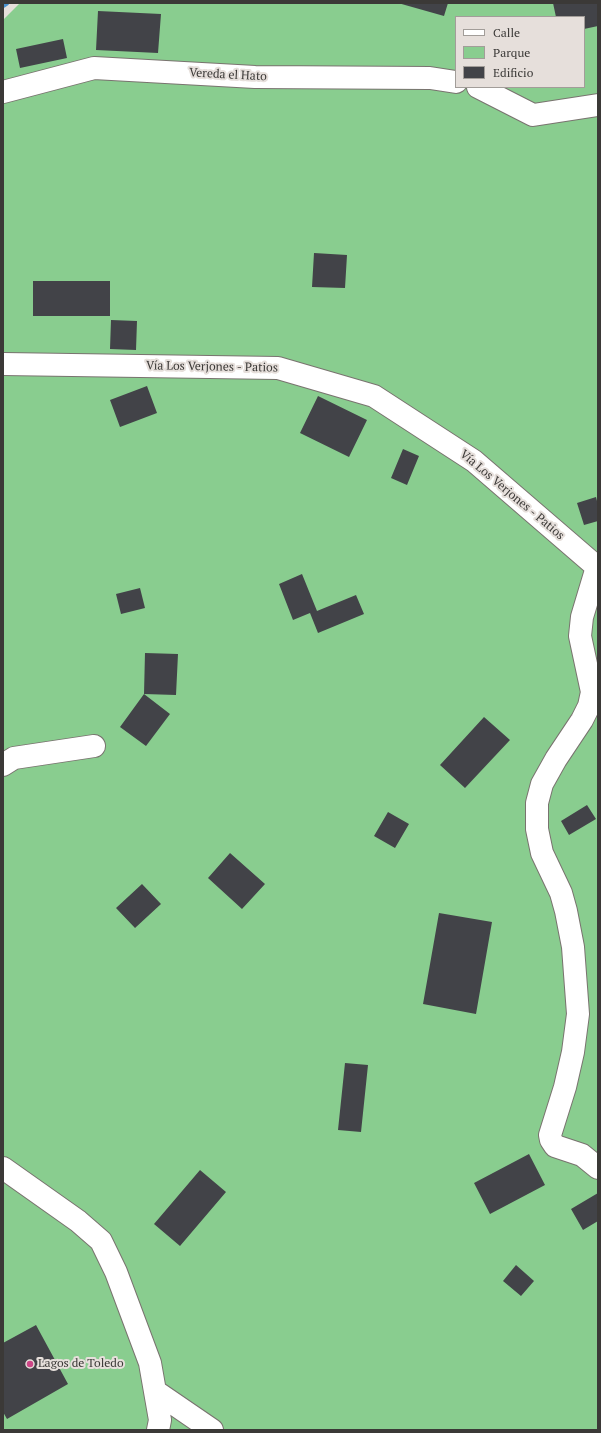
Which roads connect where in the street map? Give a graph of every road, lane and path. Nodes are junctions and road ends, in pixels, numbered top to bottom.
1 (455, 82) edge
2 (480, 88) edge
3 (3, 92) edge
4 (598, 105) edge
5 (3, 364) edge
6 (598, 568) edge
7 (94, 746) dead end
8 (3, 765) edge
9 (3, 1168) edge
10 (598, 1168) edge
11 (154, 1391) junction
12 (158, 1430) edge
13 (212, 1430) edge

1 - 3 street, Vereda el Hato
2 - 4 street
5 - 6 street, Vía Los Verjones - Patios
6 - 10 street
7 - 8 street
9 - 11 street
11 - 12 street
11 - 13 street

